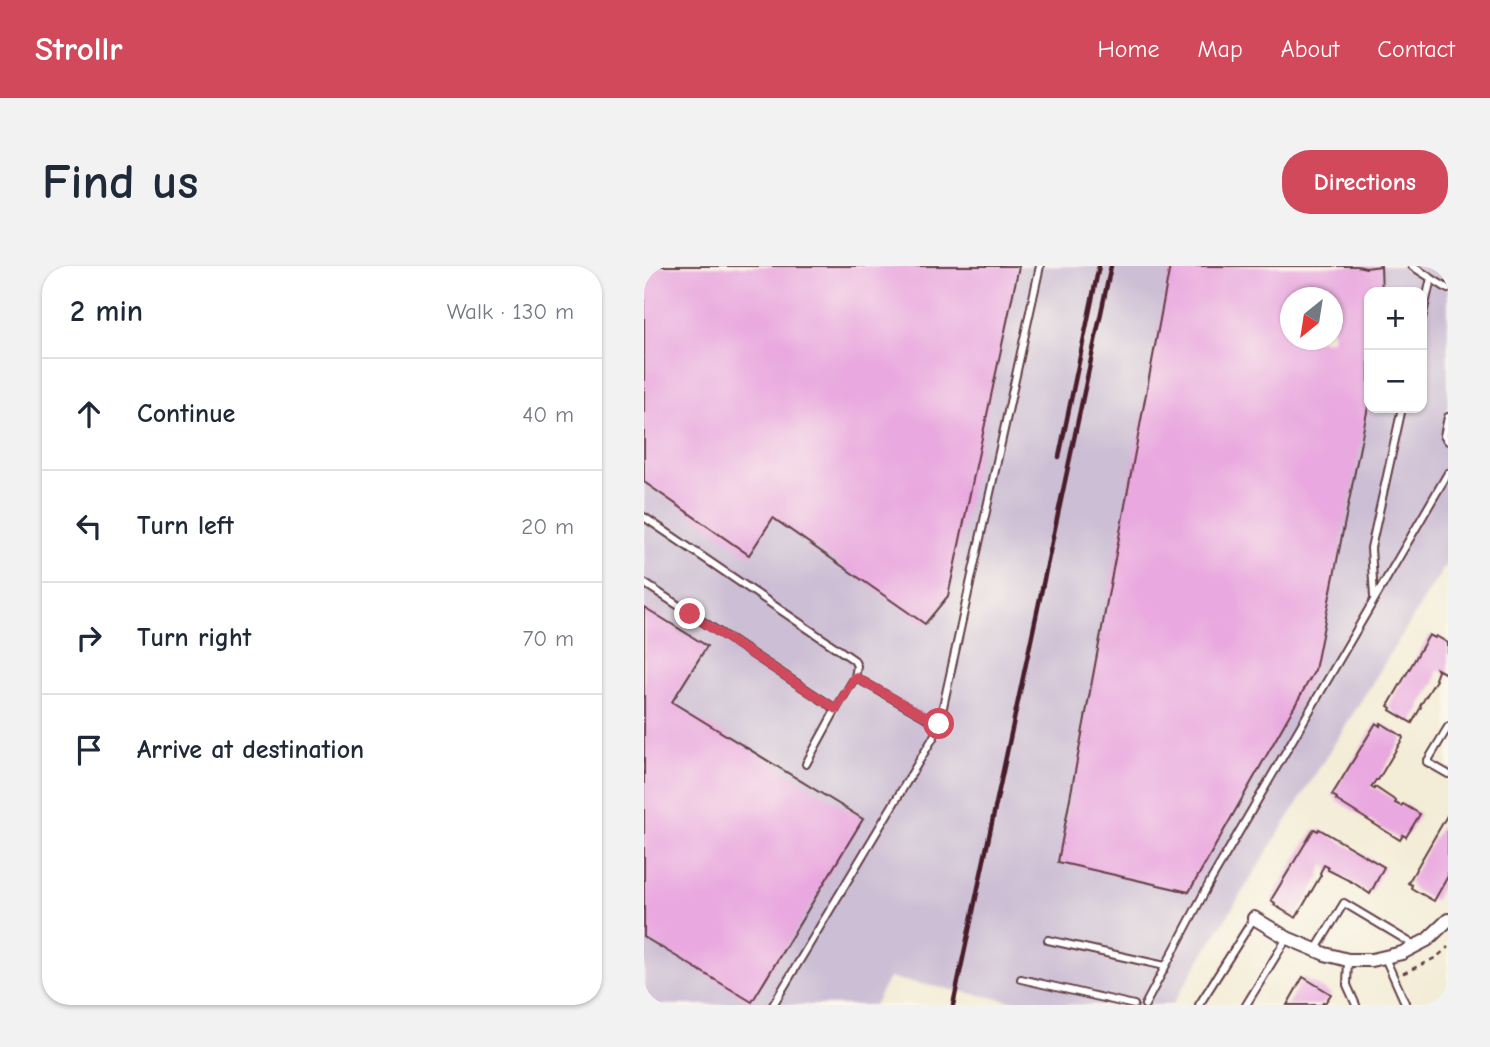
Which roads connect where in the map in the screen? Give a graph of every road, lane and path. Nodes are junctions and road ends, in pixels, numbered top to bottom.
1 (1040, 266) edge
2 (1412, 266) edge
3 (1431, 278) junction
4 (1448, 289) edge
5 (1427, 296) edge
6 (1401, 413) edge
7 (1448, 417) edge
8 (1448, 441) edge
9 (1448, 472) edge
10 (644, 517) edge
11 (644, 583) edge
12 (1374, 599) junction
13 (855, 677) junction
14 (836, 709) junction
15 (939, 724) junction
16 (1448, 727) edge
17 (806, 764) dead end
18 (1448, 774) edge
19 (1254, 918) joint
20 (1448, 920) edge
21 (1287, 938) junction
22 (1048, 940) dead end
23 (1416, 946) junction
24 (1448, 947) edge
25 (1316, 949) junction
26 (1390, 956) junction
27 (1348, 960) junction
28 (1165, 966) junction
29 (1021, 979) dead end
30 (773, 1005) edge
31 (1134, 1005) edge
32 (1145, 1005) edge
33 (1199, 1005) edge
34 (1247, 1005) edge
35 (1356, 1005) edge
36 (1406, 1005) edge

1 - 15 lane
2 - 3 lane
3 - 4 lane
3 - 5 lane
6 - 12 lane
7 - 8 lane
9 - 12 lane
10 - 13 lane
11 - 14 lane
12 - 28 lane
13 - 14 lane
13 - 15 lane
14 - 17 lane
15 - 30 lane
16 - 18 lane
19 - 21 street
19 - 33 lane
20 - 23 street
21 - 25 street
21 - 34 lane
22 - 28 lane
23 - 25 lane
23 - 26 street
24 - 26 path
25 - 27 street
26 - 27 street
26 - 36 lane
27 - 35 lane
28 - 32 lane
29 - 31 lane

